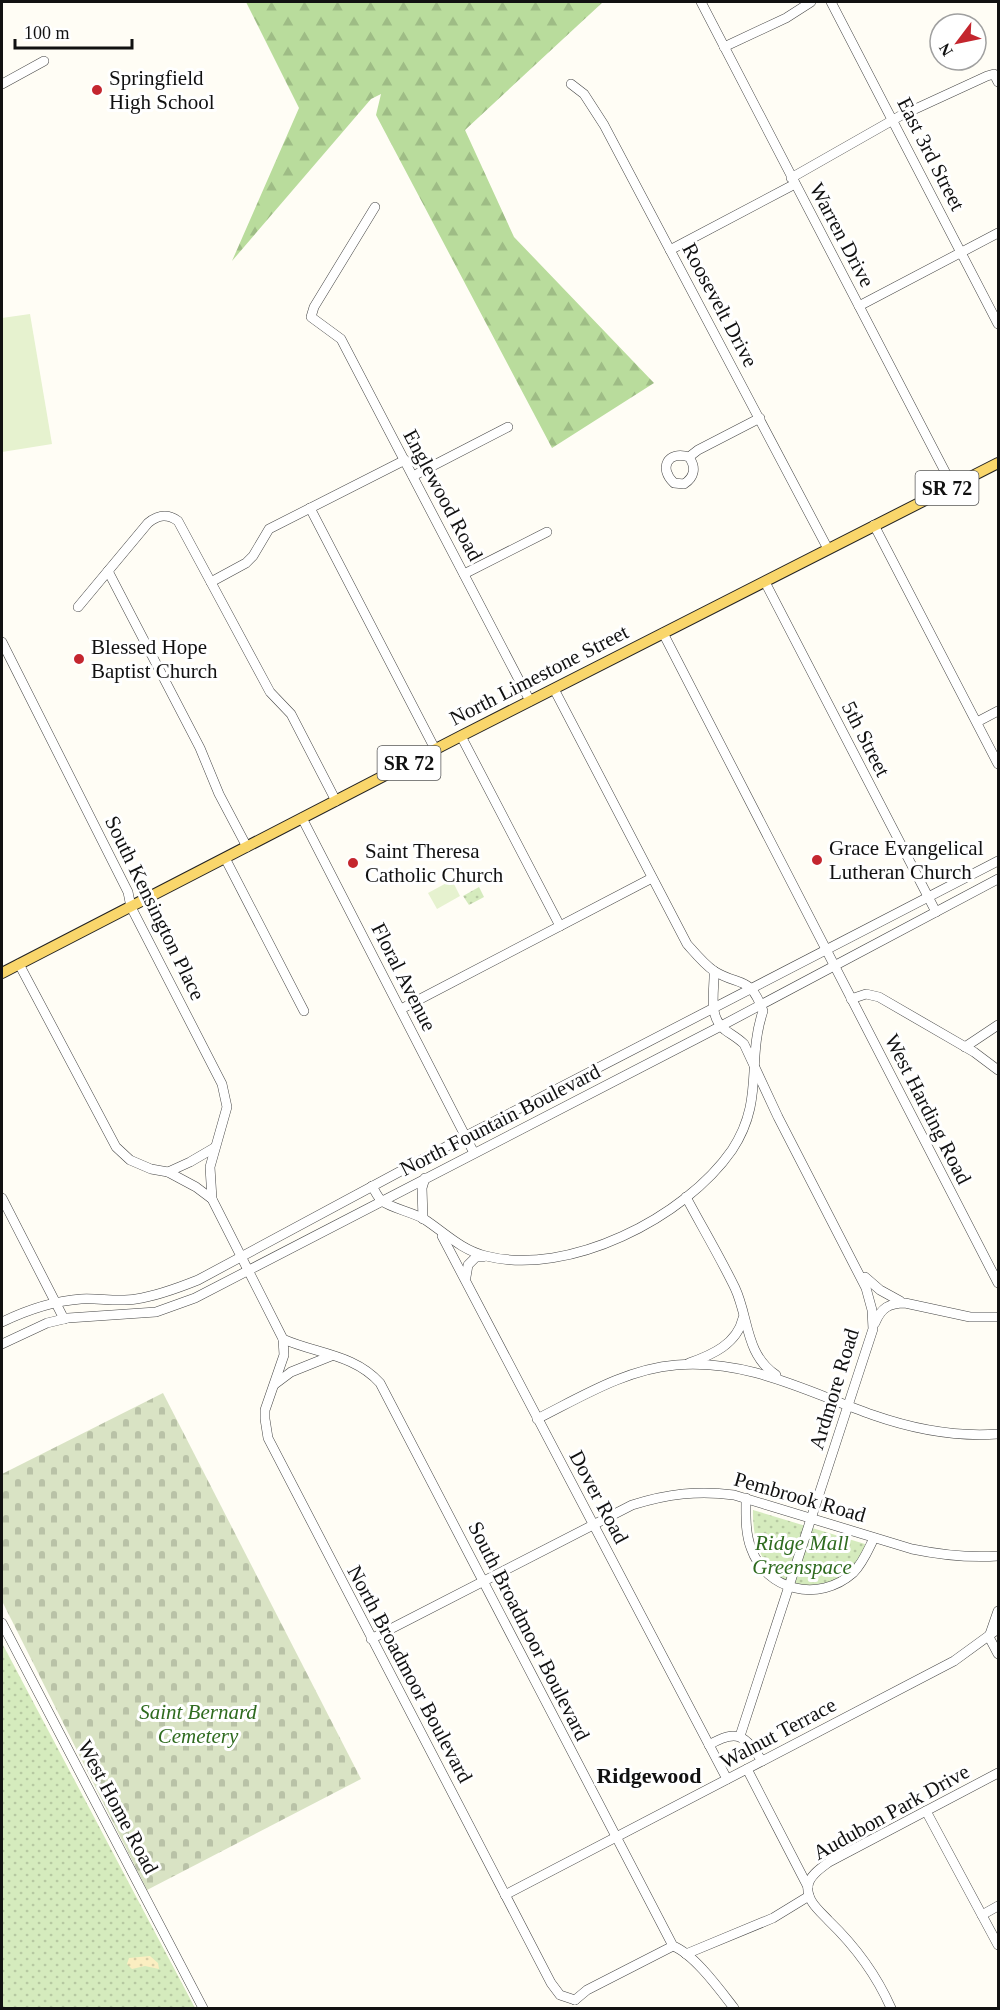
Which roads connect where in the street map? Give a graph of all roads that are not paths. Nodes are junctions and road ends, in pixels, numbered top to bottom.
1 (701, 2) edge
2 (812, 2) edge
3 (831, 2) edge
4 (724, 47) junction
5 (44, 61) dead end
6 (996, 78) edge
7 (2, 84) edge
8 (571, 84) dead end
9 (893, 120) junction
10 (793, 181) junction
11 (375, 207) dead end
12 (999, 233) edge
13 (670, 250) junction
14 (961, 253) junction
15 (859, 306) junction
16 (999, 324) edge
17 (760, 418) junction
18 (508, 427) dead end
19 (689, 457) dead end
20 (405, 460) junction
21 (999, 463) edge
22 (413, 476) junction
23 (952, 485) junction
24 (310, 508) junction
25 (874, 525) junction
26 (547, 532) dead end
27 (828, 549) junction
28 (108, 571) junction
29 (464, 574) junction
30 (211, 582) junction
31 (765, 582) junction
32 (78, 607) dead end
33 (663, 633) junction
34 (2, 642) edge
35 (554, 689) junction
36 (530, 701) junction
37 (999, 711) edge
38 (977, 722) junction
39 (461, 736) junction
40 (435, 749) junction
41 (999, 764) edge
42 (336, 801) junction
43 (302, 818) junction
44 (247, 846) junction
45 (225, 858) junction
46 (999, 861) edge
47 (652, 878) junction
48 (999, 879) edge
49 (929, 898) junction
50 (131, 907) junction
51 (936, 912) junction
52 (561, 926) junction
53 (826, 951) junction
54 (19, 964) junction
55 (834, 966) junction
56 (714, 971) junction
57 (2, 974) edge
58 (752, 987) junction
59 (851, 999) junction
60 (761, 1005) junction
61 (401, 1009) junction
62 (713, 1009) junction
63 (304, 1011) dead end
64 (999, 1025) edge
65 (722, 1026) junction
66 (965, 1047) junction
67 (754, 1065) junction
68 (999, 1070) edge
69 (466, 1136) junction
70 (214, 1148) junction
71 (474, 1153) junction
72 (168, 1172) junction
73 (425, 1178) junction
74 (372, 1186) junction
75 (686, 1197) junction
76 (2, 1198) edge
77 (212, 1199) junction
78 (381, 1201) junction
79 (423, 1219) junction
80 (440, 1231) junction
81 (241, 1256) junction
82 (485, 1256) junction
83 (857, 1269) junction
84 (249, 1270) junction
85 (467, 1282) junction
86 (999, 1283) edge
87 (56, 1302) junction
88 (905, 1303) junction
89 (744, 1314) junction
90 (999, 1317) edge
91 (64, 1319) junction
92 (2, 1322) edge
93 (873, 1329) junction
94 (283, 1339) junction
95 (2, 1344) edge
96 (331, 1356) junction
97 (684, 1365) junction
98 (783, 1380) junction
99 (275, 1384) junction
100 (849, 1406) junction
101 (537, 1419) junction
102 (999, 1434) edge
103 (746, 1498) junction
104 (812, 1518) junction
105 (594, 1524) junction
106 (874, 1538) junction
107 (999, 1556) edge
108 (483, 1581) junction
109 (789, 1587) junction
110 (999, 1611) edge
111 (2, 1623) edge
112 (999, 1629) edge
113 (989, 1637) junction
114 (371, 1639) junction
115 (999, 1654) edge
116 (740, 1736) junction
117 (709, 1745) junction
118 (762, 1761) junction
119 (747, 1769) junction
120 (999, 1773) edge
121 (727, 1779) junction
122 (926, 1811) junction
123 (616, 1837) junction
124 (808, 1891) junction
125 (505, 1895) junction
126 (999, 1906) edge
127 (982, 1915) junction
128 (999, 1945) edge
129 (672, 1946) junction
130 (686, 1954) junction
131 (576, 2004) edge
132 (202, 2008) edge
133 (734, 2008) edge
134 (891, 2008) edge

1 - 4 street, Warren Drive
2 - 4 street
3 - 9 street, East 3rd Street
4 - 10 street, Warren Drive
5 - 7 street
6 - 9 street
8 - 13 street, Roosevelt Drive
9 - 10 street
9 - 14 street, East 3rd Street
10 - 13 street
10 - 15 street, Warren Drive
11 - 20 street, Englewood Road
12 - 14 street
13 - 17 street, Roosevelt Drive
14 - 15 street
14 - 16 street, East 3rd Street
15 - 23 street, Warren Drive
17 - 19 street
17 - 27 street, Roosevelt Drive
18 - 22 street
20 - 22 street, Englewood Road
20 - 24 street
21 - 23 main road, North Limestone Street / SR 72
22 - 29 street, Englewood Road
23 - 25 main road, North Limestone Street / SR 72
24 - 30 street
24 - 40 street
25 - 27 main road, North Limestone Street / SR 72
25 - 38 street
26 - 29 street
27 - 31 main road, North Limestone Street / SR 72
28 - 30 street
28 - 32 street
28 - 44 street
29 - 36 street, Englewood Road
30 - 42 street
31 - 33 main road, North Limestone Street / SR 72
31 - 49 street, 5th Street
33 - 35 main road, North Limestone Street / SR 72
33 - 53 street, West Harding Road
34 - 50 street, South Kensington Place
35 - 36 main road, North Limestone Street / SR 72
35 - 47 street
36 - 39 main road, North Limestone Street / SR 72
37 - 38 street
38 - 41 street
39 - 40 main road, North Limestone Street / SR 72
39 - 52 street
40 - 42 main road, North Limestone Street / SR 72
42 - 43 main road, North Limestone Street / SR 72
43 - 44 main road, North Limestone Street / SR 72
43 - 61 street, Floral Avenue
44 - 45 main road, North Limestone Street / SR 72
45 - 50 main road, North Limestone Street / SR 72
45 - 63 street
46 - 49 street, North Fountain Boulevard
47 - 52 street
47 - 56 street
48 - 51 street, North Fountain Boulevard
49 - 51 street, 5th Street
49 - 53 street, North Fountain Boulevard
50 - 54 main road, North Limestone Street / SR 72
50 - 70 street, South Kensington Place
51 - 55 street, North Fountain Boulevard
52 - 61 street
53 - 55 street, West Harding Road
53 - 58 street, North Fountain Boulevard
54 - 57 main road, North Limestone Street / SR 72
54 - 72 street
55 - 59 street, West Harding Road
55 - 60 street, North Fountain Boulevard
56 - 58 street
56 - 62 street
58 - 60 street
58 - 62 street, North Fountain Boulevard
59 - 66 street
59 - 86 street, West Harding Road
60 - 65 street, North Fountain Boulevard
60 - 67 street
61 - 69 street, Floral Avenue
62 - 65 street, Ardmore Road
62 - 69 street, North Fountain Boulevard
64 - 66 street
65 - 67 street, Ardmore Road
65 - 71 street, North Fountain Boulevard
66 - 68 street
67 - 75 street
67 - 83 street, Ardmore Road
69 - 71 street, Floral Avenue
69 - 74 street, North Fountain Boulevard
70 - 72 street
70 - 77 street, South Kensington Place
71 - 73 street, North Fountain Boulevard
72 - 77 street
73 - 78 street, North Fountain Boulevard
73 - 79 street
74 - 78 street
74 - 81 street, North Fountain Boulevard
75 - 82 street
75 - 89 street
76 - 87 street
77 - 81 street
78 - 79 street
78 - 84 street, North Fountain Boulevard
79 - 80 street
80 - 82 street
80 - 85 street, Dover Road
81 - 84 street
81 - 87 street, North Fountain Boulevard
82 - 85 street
83 - 88 street
83 - 93 street, Ardmore Road
84 - 91 street, North Fountain Boulevard
84 - 94 street
85 - 101 street, Dover Road
87 - 91 street
87 - 92 street, North Fountain Boulevard
88 - 90 street
88 - 93 street
89 - 97 street
89 - 98 street
91 - 95 street, North Fountain Boulevard
93 - 100 street, Ardmore Road
94 - 96 street, South Broadmoor Boulevard
94 - 99 street, North Broadmoor Boulevard
96 - 99 street
96 - 108 street, South Broadmoor Boulevard
97 - 98 street
97 - 101 street
98 - 100 street
99 - 114 street, North Broadmoor Boulevard
100 - 102 street
100 - 104 street, Ardmore Road
101 - 105 street, Dover Road
103 - 104 street, Pembrook Road
103 - 105 street, Pembrook Road
103 - 109 street
104 - 106 street, Pembrook Road
104 - 109 street, Ardmore Road
105 - 108 street, Pembrook Road
105 - 117 street, Dover Road
106 - 107 street, Pembrook Road
106 - 109 street
108 - 114 street, Pembrook Road
108 - 123 street, South Broadmoor Boulevard
109 - 116 street, Ardmore Road
110 - 113 street
111 - 132 street, West Home Road
112 - 113 street, Walnut Terrace
113 - 115 street
113 - 118 street, Walnut Terrace
114 - 125 street, North Broadmoor Boulevard
116 - 117 street
116 - 118 street
117 - 121 street, Dover Road
118 - 119 street, Walnut Terrace
119 - 121 street, Walnut Terrace
119 - 124 street
120 - 122 street, Audubon Park Drive
121 - 123 street, Walnut Terrace
122 - 124 street, Audubon Park Drive
122 - 127 street
123 - 125 street, Walnut Terrace
123 - 129 street, South Broadmoor Boulevard
124 - 130 street, Audubon Park Drive
124 - 134 street
125 - 131 street, North Broadmoor Boulevard
126 - 127 street
127 - 128 street
129 - 130 street
129 - 131 street
130 - 133 street

